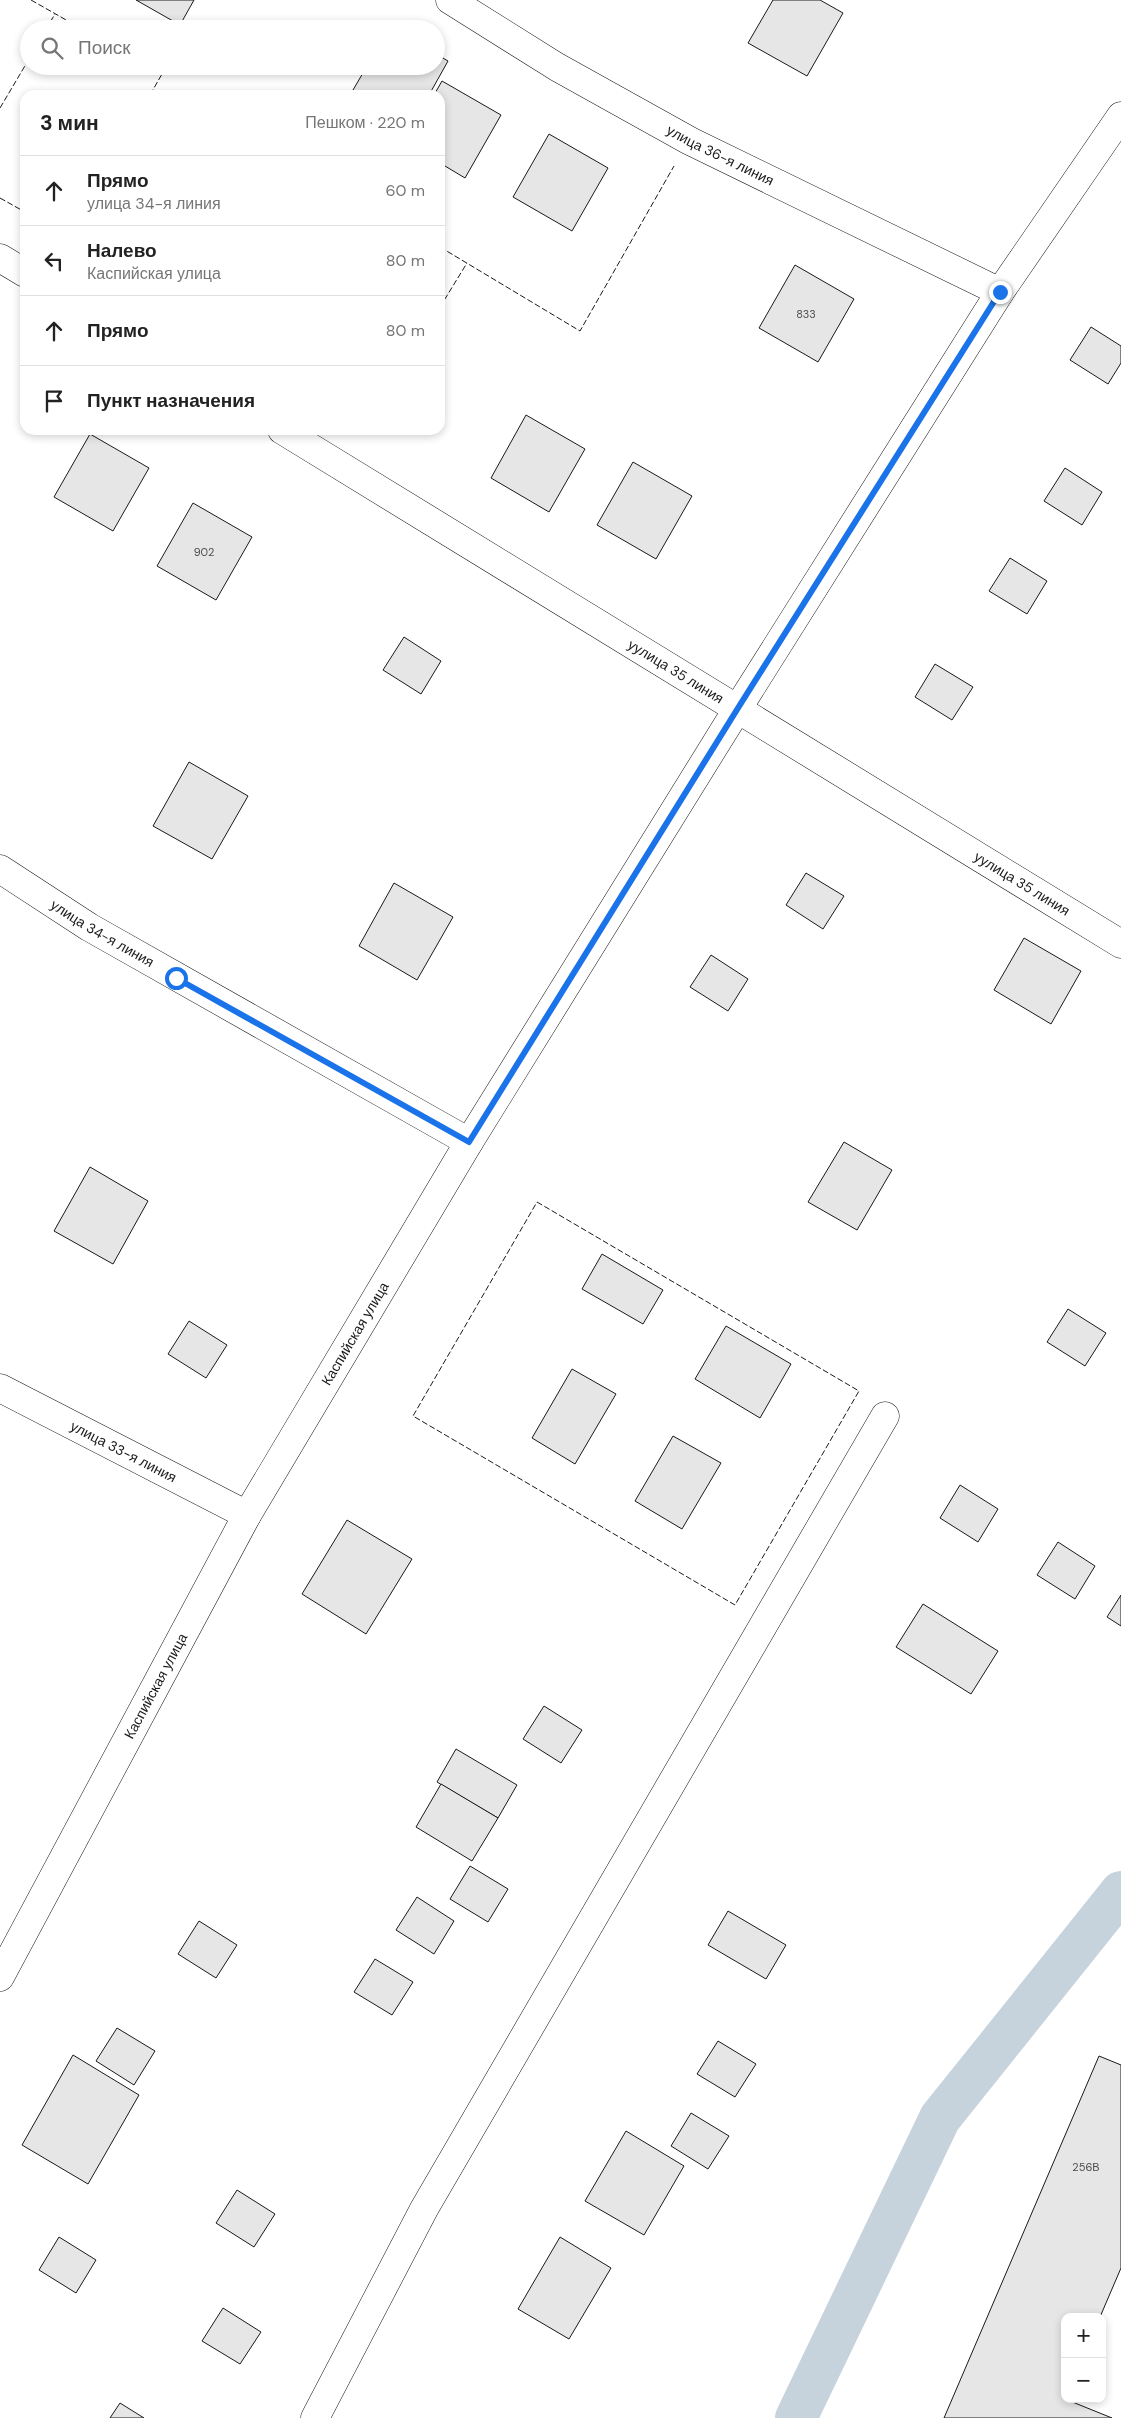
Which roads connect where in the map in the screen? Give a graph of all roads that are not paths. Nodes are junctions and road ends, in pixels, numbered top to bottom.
1 (450, 0) edge
2 (1121, 116) edge
3 (0, 258) edge
4 (20, 270) edge
5 (1000, 292) junction
6 (290, 435) edge
7 (738, 708) junction
8 (0, 869) edge
9 (1121, 944) edge
10 (469, 1142) junction
11 (0, 1388) edge
12 (885, 1416) dead end
13 (247, 1515) junction
14 (8, 1940) edge
15 (0, 1977) edge
16 (315, 2418) edge

1 - 5 street, улица 36-я линия
2 - 5 street, Каспийская улица
3 - 4 street
5 - 7 street, Каспийская улица
6 - 7 street, уулица 35 линия
7 - 9 street, уулица 35 линия
7 - 10 street, Каспийская улица
8 - 10 street, улица 34-я линия
10 - 13 street, Каспийская улица
11 - 13 street, улица 33-я линия
12 - 16 street
13 - 14 street, Каспийская улица
14 - 15 street, Каспийская улица

